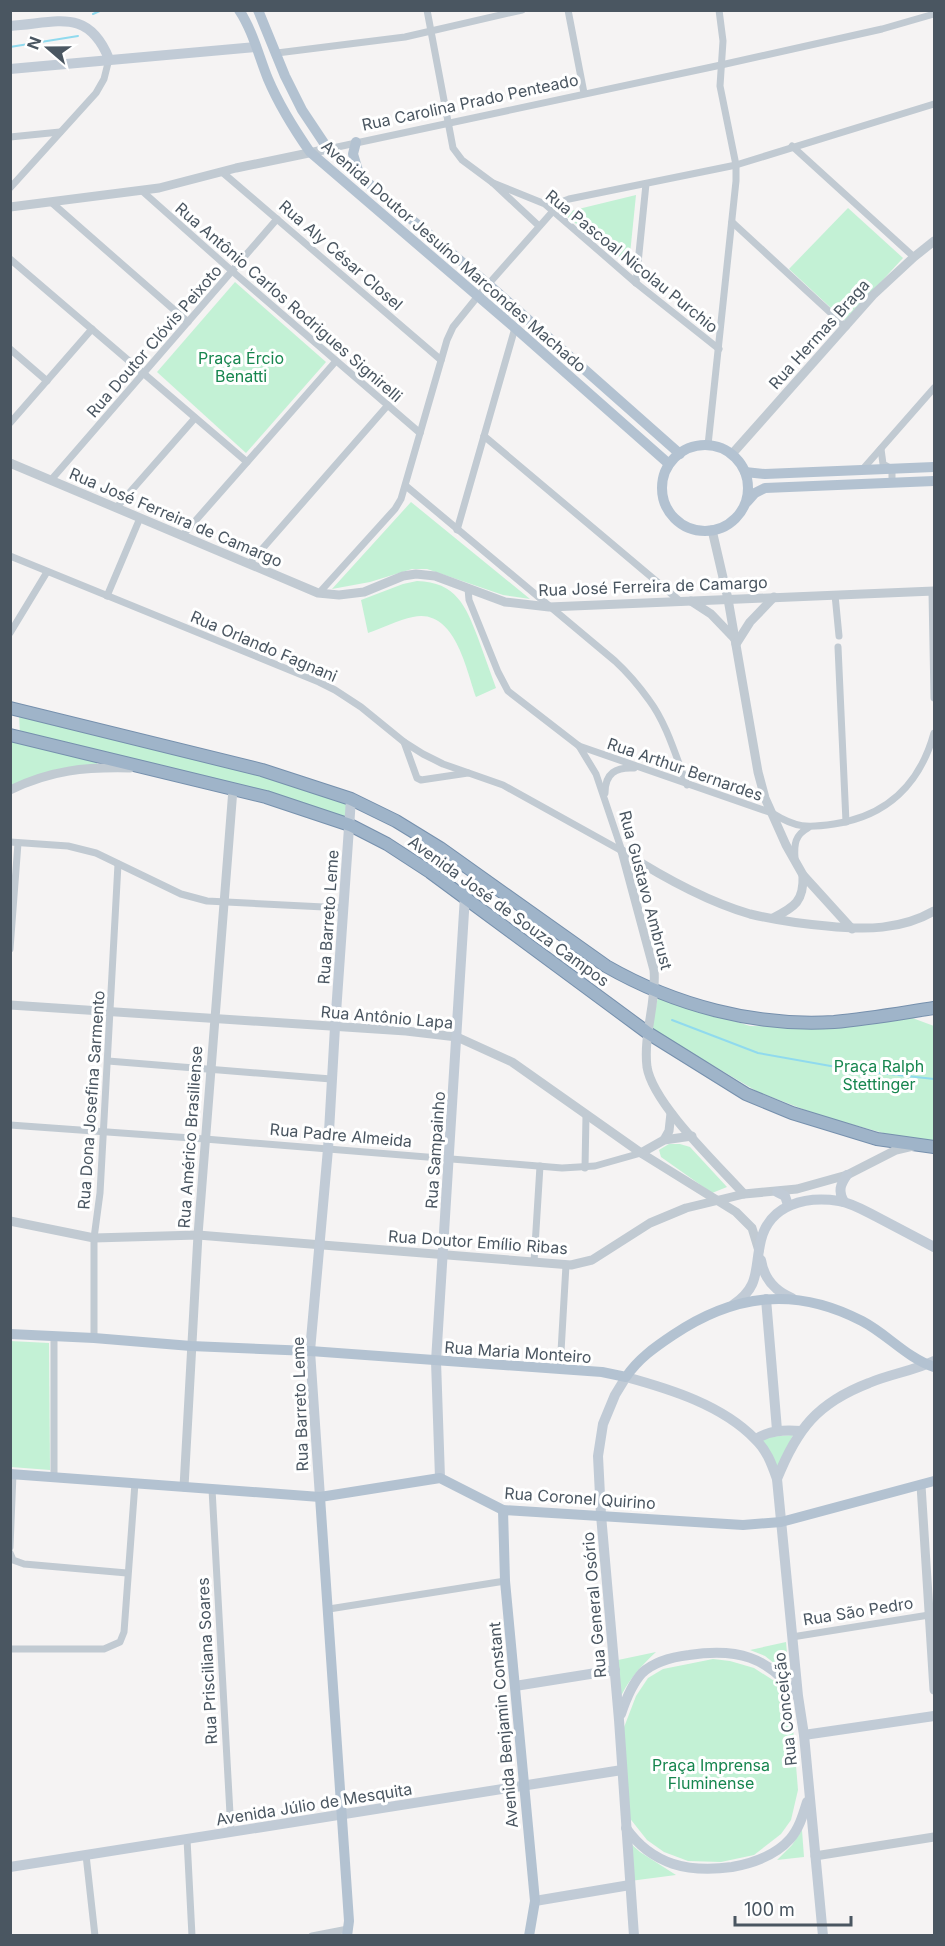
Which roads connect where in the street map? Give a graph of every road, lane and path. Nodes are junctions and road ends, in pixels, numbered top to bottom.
1 (239, 10) edge
2 (258, 10) edge
3 (427, 10) edge
4 (522, 10) edge
5 (568, 10) edge
6 (719, 10) edge
7 (934, 14) edge
8 (10, 26) edge
9 (433, 31) junction
10 (255, 47) junction
11 (277, 53) junction
12 (109, 59) junction
13 (721, 65) junction
14 (10, 69) edge
15 (584, 93) junction
16 (934, 104) edge
17 (302, 110) junction
18 (287, 117) junction
19 (448, 124) junction
20 (60, 132) junction
21 (10, 137) edge
22 (357, 142) junction
23 (792, 146) junction
24 (328, 149) junction
25 (310, 152) junction
26 (736, 165) junction
27 (222, 172) junction
28 (359, 174) junction
29 (493, 183) junction
30 (646, 184) junction
31 (10, 188) edge
32 (141, 190) junction
33 (51, 202) junction
34 (10, 207) edge
35 (553, 211) junction
36 (277, 219) junction
37 (732, 222) junction
38 (539, 226) junction
39 (934, 241) edge
40 (914, 257) junction
41 (10, 259) edge
42 (232, 271) junction
43 (636, 283) junction
44 (488, 284) junction
45 (478, 296) junction
46 (188, 322) junction
47 (846, 327) junction
48 (515, 328) junction
49 (92, 329) junction
50 (10, 349) edge
51 (719, 349) junction
52 (441, 360) junction
53 (336, 361) junction
54 (144, 374) junction
55 (47, 381) junction
56 (934, 388) edge
57 (388, 405) junction
58 (195, 418) junction
59 (10, 423) edge
60 (420, 433) junction
61 (484, 436) junction
62 (708, 445) junction
63 (881, 448) junction
64 (680, 454) junction
65 (732, 454) junction
66 (247, 462) junction
67 (10, 463) edge
68 (669, 464) junction
69 (934, 467) edge
70 (892, 469) junction
71 (862, 470) junction
72 (745, 472) junction
73 (51, 480) junction
74 (934, 481) edge
75 (892, 483) junction
76 (406, 486) junction
77 (745, 504) junction
78 (117, 508) junction
79 (140, 518) junction
80 (457, 530) junction
81 (712, 530) junction
82 (183, 536) junction
83 (10, 556) edge
84 (249, 564) junction
85 (47, 572) junction
86 (468, 590) junction
87 (933, 592) edge
88 (319, 593) junction
89 (836, 595) junction
90 (107, 596) junction
91 (774, 597) junction
92 (728, 598) junction
93 (686, 601) junction
94 (549, 607) junction
95 (10, 633) edge
96 (839, 636) dead end
97 (736, 642) junction
98 (838, 647) dead end
99 (934, 698) edge
100 (10, 708) edge
101 (934, 733) edge
102 (10, 735) edge
103 (404, 742) junction
104 (579, 746) junction
105 (641, 768) junction
106 (150, 769) junction
107 (470, 773) junction
108 (687, 785) junction
109 (233, 789) junction
110 (10, 790) edge
111 (605, 798) junction
112 (351, 799) junction
113 (772, 813) junction
114 (846, 822) junction
115 (350, 825) junction
116 (808, 828) junction
117 (14, 843) edge
118 (622, 851) junction
119 (795, 861) junction
120 (118, 864) junction
121 (803, 875) junction
122 (465, 896) junction
123 (225, 903) junction
124 (344, 908) junction
125 (934, 911) edge
126 (531, 913) junction
127 (773, 918) junction
128 (852, 929) junction
129 (10, 949) edge
130 (654, 990) junction
131 (10, 1005) edge
132 (934, 1008) edge
133 (110, 1012) junction
134 (214, 1018) junction
135 (335, 1027) junction
136 (648, 1033) junction
137 (457, 1037) junction
138 (108, 1061) junction
139 (211, 1070) junction
140 (332, 1079) junction
141 (671, 1113) junction
142 (586, 1115) junction
143 (10, 1125) edge
144 (103, 1133) junction
145 (692, 1136) junction
146 (205, 1139) junction
147 (664, 1140) junction
148 (921, 1145) junction
149 (934, 1147) edge
150 (328, 1149) junction
151 (641, 1153) junction
152 (449, 1158) junction
153 (540, 1166) junction
154 (585, 1168) junction
155 (848, 1175) junction
156 (777, 1192) junction
157 (744, 1194) junction
158 (716, 1201) junction
159 (844, 1202) junction
160 (788, 1205) junction
161 (10, 1221) edge
162 (198, 1235) junction
163 (94, 1238) junction
164 (319, 1245) junction
165 (934, 1247) edge
166 (759, 1251) junction
167 (443, 1256) junction
168 (534, 1262) junction
169 (566, 1265) junction
170 (792, 1298) junction
171 (766, 1299) junction
172 (733, 1305) junction
173 (10, 1334) edge
174 (54, 1337) junction
175 (94, 1338) junction
176 (191, 1346) junction
177 (310, 1351) junction
178 (436, 1361) junction
179 (932, 1364) edge
180 (560, 1369) junction
181 (626, 1377) junction
182 (777, 1430) junction
183 (801, 1431) junction
184 (756, 1439) junction
185 (12, 1474) edge
186 (54, 1476) junction
187 (440, 1478) junction
188 (777, 1479) junction
189 (934, 1481) edge
190 (135, 1484) junction
191 (921, 1485) junction
192 (184, 1487) junction
193 (212, 1489) junction
194 (320, 1497) junction
195 (503, 1510) junction
196 (601, 1515) junction
197 (781, 1522) junction
198 (10, 1547) edge
199 (10, 1553) edge
200 (127, 1573) junction
201 (506, 1581) junction
202 (931, 1586) edge
203 (328, 1609) junction
204 (929, 1615) junction
205 (792, 1636) junction
206 (10, 1649) edge
207 (615, 1670) junction
208 (515, 1686) junction
209 (934, 1690) edge
210 (798, 1696) junction
211 (934, 1716) edge
212 (620, 1720) junction
213 (804, 1735) junction
214 (622, 1770) junction
215 (523, 1786) junction
216 (809, 1791) junction
217 (342, 1815) junction
218 (626, 1828) junction
219 (231, 1832) junction
220 (934, 1837) edge
221 (186, 1839) junction
222 (86, 1855) junction
223 (814, 1856) junction
224 (10, 1867) edge
225 (630, 1885) junction
226 (535, 1901) junction
227 (348, 1932) edge
228 (95, 1935) edge
229 (192, 1935) edge
230 (312, 1935) edge
231 (529, 1935) edge
232 (634, 1935) edge
233 (823, 1935) edge

1 - 10 main road, Avenida Doutor Jesuíno Marcondes Machado
2 - 11 main road, Avenida Doutor Jesuíno Marcondes Machado
3 - 9 street, Rua Pascoal Nicolau Purchio
4 - 9 street
5 - 15 street
6 - 13 street
7 - 13 street, Rua Carolina Prado Penteado
8 - 12 main road
9 - 11 street
9 - 19 street, Rua Pascoal Nicolau Purchio
10 - 12 main road
10 - 18 main road, Avenida Doutor Jesuíno Marcondes Machado
11 - 17 main road, Avenida Doutor Jesuíno Marcondes Machado
12 - 14 main road
12 - 20 street
13 - 15 street, Rua Carolina Prado Penteado
13 - 26 street
15 - 19 street, Rua Carolina Prado Penteado
16 - 23 street
17 - 18 main road
17 - 24 main road, Avenida Doutor Jesuíno Marcondes Machado
18 - 25 main road, Avenida Doutor Jesuíno Marcondes Machado
19 - 22 street, Rua Carolina Prado Penteado
19 - 29 street, Rua Pascoal Nicolau Purchio
20 - 21 street
20 - 31 street
22 - 24 street, Rua Carolina Prado Penteado
22 - 28 main road
23 - 26 street
23 - 40 street
24 - 25 street, Rua Carolina Prado Penteado
24 - 28 main road, Avenida Doutor Jesuíno Marcondes Machado
25 - 27 street, Rua Carolina Prado Penteado
25 - 45 main road, Avenida Doutor Jesuíno Marcondes Machado
26 - 30 street
26 - 37 street
27 - 32 street, Rua Carolina Prado Penteado
27 - 36 street, Rua Aly César Closel
28 - 44 main road, Avenida Doutor Jesuíno Marcondes Machado
29 - 35 street, Rua Pascoal Nicolau Purchio
29 - 38 street, Rua Pascoal Nicolau Purchio
30 - 35 street
30 - 43 street
32 - 33 street, Rua Carolina Prado Penteado
32 - 42 street, Rua Antônio Carlos Rodrigues Signirelli
33 - 34 street, Rua Carolina Prado Penteado
33 - 46 street
35 - 38 street
35 - 43 street, Rua Pascoal Nicolau Purchio
36 - 42 street, Rua Doutor Clóvis Peixoto
36 - 52 street, Rua Aly César Closel
37 - 47 street
37 - 51 street
38 - 44 street
39 - 40 street, Rua Hermas Braga
40 - 47 street, Rua Hermas Braga
41 - 49 street
42 - 46 street, Rua Doutor Clóvis Peixoto
42 - 53 street, Rua Antônio Carlos Rodrigues Signirelli
43 - 51 street, Rua Pascoal Nicolau Purchio
44 - 45 street
44 - 64 main road, Avenida Doutor Jesuíno Marcondes Machado
45 - 48 main road, Avenida Doutor Jesuíno Marcondes Machado
45 - 52 street
46 - 54 street, Rua Doutor Clóvis Peixoto
47 - 65 street, Rua Hermas Braga
48 - 61 street
48 - 68 main road, Avenida Doutor Jesuíno Marcondes Machado
49 - 54 street
49 - 55 street
50 - 55 street
51 - 62 street
52 - 60 street
53 - 57 street, Rua Antônio Carlos Rodrigues Signirelli
53 - 66 street
54 - 58 street
54 - 73 street, Rua Doutor Clóvis Peixoto
55 - 59 street
56 - 63 street
57 - 60 street, Rua Antônio Carlos Rodrigues Signirelli
57 - 84 street
58 - 66 street
58 - 78 street
60 - 76 street
61 - 80 street
61 - 93 street
62 - 64 main road
62 - 65 main road
63 - 70 street
63 - 71 street
64 - 68 main road
65 - 72 main road
66 - 82 street
67 - 73 street, Rua José Ferreira de Camargo
68 - 81 main road
69 - 70 main road
70 - 71 main road
70 - 75 street
71 - 72 main road
72 - 77 main road
73 - 78 street, Rua José Ferreira de Camargo
74 - 75 main road
75 - 77 main road
76 - 80 street
76 - 88 street
77 - 81 main road
78 - 79 street, Rua José Ferreira de Camargo
79 - 82 street, Rua José Ferreira de Camargo
79 - 90 street
80 - 94 street
81 - 92 street
82 - 84 street, Rua José Ferreira de Camargo
83 - 85 street, Rua Orlando Fagnani
84 - 88 street, Rua José Ferreira de Camargo
85 - 90 street, Rua Orlando Fagnani
85 - 95 street
86 - 88 street, Rua José Ferreira de Camargo
86 - 94 street, Rua José Ferreira de Camargo
86 - 104 street, Rua Arthur Bernardes
87 - 89 street, Rua José Ferreira de Camargo
87 - 99 street
89 - 91 street, Rua José Ferreira de Camargo
89 - 96 street
90 - 103 street, Rua Orlando Fagnani
91 - 92 street, Rua José Ferreira de Camargo
91 - 97 street
92 - 93 street, Rua José Ferreira de Camargo
92 - 97 street
93 - 94 street, Rua José Ferreira de Camargo
93 - 97 street
94 - 108 street
97 - 113 street
98 - 114 street
100 - 112 highway, Avenida José de Souza Campos
101 - 114 street, Rua Arthur Bernardes
102 - 106 highway, Avenida José de Souza Campos
103 - 107 street, Rua Orlando Fagnani
103 - 107 street
104 - 105 street, Rua Arthur Bernardes
104 - 111 street, Rua Gustavo Ambrust
105 - 108 street, Rua Arthur Bernardes
105 - 111 street
106 - 109 highway, Avenida José de Souza Campos
106 - 110 street
107 - 118 street, Rua Orlando Fagnani
108 - 113 street, Rua Arthur Bernardes
109 - 115 highway, Avenida José de Souza Campos
109 - 123 street, Rua Américo Brasiliense
111 - 118 street, Rua Gustavo Ambrust
112 - 115 main road, Rua Barreto Leme
112 - 126 highway, Avenida José de Souza Campos
113 - 116 street, Rua Arthur Bernardes
113 - 119 street
114 - 116 street, Rua Arthur Bernardes
115 - 122 highway, Avenida José de Souza Campos
115 - 124 main road, Rua Barreto Leme
116 - 119 street
117 - 120 street
117 - 129 street
118 - 127 street
118 - 130 street, Rua Gustavo Ambrust
119 - 121 street
120 - 123 street
120 - 133 street, Rua Dona Josefina Sarmento
121 - 127 street
121 - 128 street
122 - 126 highway
122 - 136 highway, Avenida José de Souza Campos
122 - 137 main road, Rua Sampainho
123 - 124 street
123 - 134 street, Rua Américo Brasiliense
124 - 135 main road, Rua Barreto Leme
125 - 128 street
126 - 130 highway, Avenida José de Souza Campos
127 - 128 street
130 - 132 highway, Avenida José de Souza Campos
130 - 136 street, Rua Gustavo Ambrust
131 - 133 street, Rua Antônio Lapa
133 - 134 street, Rua Antônio Lapa
133 - 138 street, Rua Dona Josefina Sarmento
134 - 135 street, Rua Antônio Lapa
134 - 139 street, Rua Américo Brasiliense
135 - 137 street, Rua Antônio Lapa
135 - 140 main road, Rua Barreto Leme
136 - 141 street, Rua Gustavo Ambrust
136 - 148 highway, Avenida José de Souza Campos
137 - 142 street, Rua Antônio Lapa
137 - 152 main road, Rua Sampainho
138 - 139 street
138 - 144 street, Rua Dona Josefina Sarmento
139 - 140 street
139 - 146 street, Rua Américo Brasiliense
140 - 150 main road, Rua Barreto Leme
141 - 145 street, Rua Gustavo Ambrust
141 - 147 street
142 - 151 street, Rua Antônio Lapa
142 - 154 street
143 - 144 street, Rua Padre Almeida
144 - 146 street, Rua Padre Almeida
144 - 163 street, Rua Dona Josefina Sarmento
145 - 147 street
145 - 157 street, Rua Gustavo Ambrust
146 - 150 street, Rua Padre Almeida
146 - 162 street, Rua Américo Brasiliense
147 - 151 street, Rua Padre Almeida
148 - 149 highway, Avenida José de Souza Campos
148 - 155 street, Rua Doutor Emílio Ribas
150 - 152 street, Rua Padre Almeida
150 - 164 main road, Rua Barreto Leme
151 - 154 street, Rua Padre Almeida
151 - 158 street, Rua Antônio Lapa
152 - 153 street, Rua Padre Almeida
152 - 167 main road, Rua Sampainho
153 - 154 street, Rua Padre Almeida
153 - 168 street
155 - 156 street, Rua Doutor Emílio Ribas
155 - 159 main road
156 - 157 street, Rua Doutor Emílio Ribas
156 - 160 main road
157 - 158 street, Rua Doutor Emílio Ribas
158 - 166 street, Rua Antônio Lapa
158 - 169 street, Rua Doutor Emílio Ribas
159 - 160 main road
159 - 165 main road
160 - 166 main road
161 - 163 street, Rua Doutor Emílio Ribas
162 - 163 street, Rua Doutor Emílio Ribas
162 - 164 street, Rua Doutor Emílio Ribas
162 - 176 street, Rua Américo Brasiliense
163 - 175 street, Rua Dona Josefina Sarmento
164 - 167 street, Rua Doutor Emílio Ribas
164 - 177 main road, Rua Barreto Leme
166 - 170 main road
166 - 172 main road
167 - 168 street, Rua Doutor Emílio Ribas
167 - 178 main road, Rua Sampainho
168 - 169 street, Rua Doutor Emílio Ribas
169 - 180 street
170 - 171 main road, Rua General Osório
170 - 179 main road, Rua General Osório
171 - 172 main road, Rua General Osório
171 - 182 main road
172 - 181 main road, Rua General Osório
173 - 174 main road, Rua Maria Monteiro
174 - 175 main road, Rua Maria Monteiro
174 - 186 street
175 - 176 main road, Rua Maria Monteiro
176 - 177 main road, Rua Maria Monteiro
176 - 192 street, Rua Américo Brasiliense
177 - 178 main road, Rua Maria Monteiro
177 - 194 main road, Rua Barreto Leme
178 - 180 main road, Rua Maria Monteiro
178 - 187 main road, Rua Sampainho
179 - 183 main road
180 - 181 main road, Rua Maria Monteiro
181 - 184 main road, Rua Maria Monteiro
181 - 196 main road, Rua General Osório
182 - 183 main road
182 - 184 main road
183 - 188 main road
184 - 188 main road, Rua Maria Monteiro
185 - 186 main road
185 - 198 street
186 - 190 main road
187 - 194 main road
187 - 195 main road, Rua Coronel Quirino
188 - 197 main road, Rua Conceição
189 - 191 main road, Rua Coronel Quirino
190 - 192 main road
190 - 200 street
191 - 197 main road, Rua Coronel Quirino
191 - 202 street
192 - 193 main road
193 - 194 main road
193 - 219 street, Rua Prisciliana Soares
194 - 203 main road, Rua Barreto Leme
195 - 196 main road, Rua Coronel Quirino
195 - 201 main road, Avenida Benjamin Constant
196 - 197 main road, Rua Coronel Quirino
196 - 207 main road, Rua General Osório
197 - 205 main road, Rua Conceição
199 - 200 street
200 - 206 street
201 - 203 street
201 - 208 main road, Avenida Benjamin Constant
202 - 204 street
203 - 217 main road, Rua Barreto Leme
204 - 205 street, Rua São Pedro
204 - 209 street
205 - 210 main road, Rua Conceição
207 - 208 main road
207 - 212 main road, Rua General Osório
208 - 215 main road, Avenida Benjamin Constant
210 - 212 main road
210 - 213 main road, Rua Conceição
211 - 213 main road
212 - 214 main road, Rua General Osório
213 - 216 main road, Rua Conceição
214 - 215 main road, Avenida Júlio de Mesquita
214 - 218 main road, Rua General Osório
215 - 217 main road, Avenida Júlio de Mesquita
215 - 226 main road, Avenida Benjamin Constant
216 - 218 main road
216 - 223 main road, Rua Conceição
217 - 219 main road, Avenida Júlio de Mesquita
217 - 227 main road, Rua Barreto Leme
218 - 225 main road, Rua General Osório
219 - 221 main road, Avenida Júlio de Mesquita
220 - 223 street
221 - 222 main road, Avenida Júlio de Mesquita
221 - 229 street
222 - 224 main road, Avenida Júlio de Mesquita
222 - 228 street
223 - 233 main road, Rua Conceição
225 - 226 main road
225 - 232 main road, Rua General Osório
226 - 231 main road, Avenida Benjamin Constant
227 - 230 street

